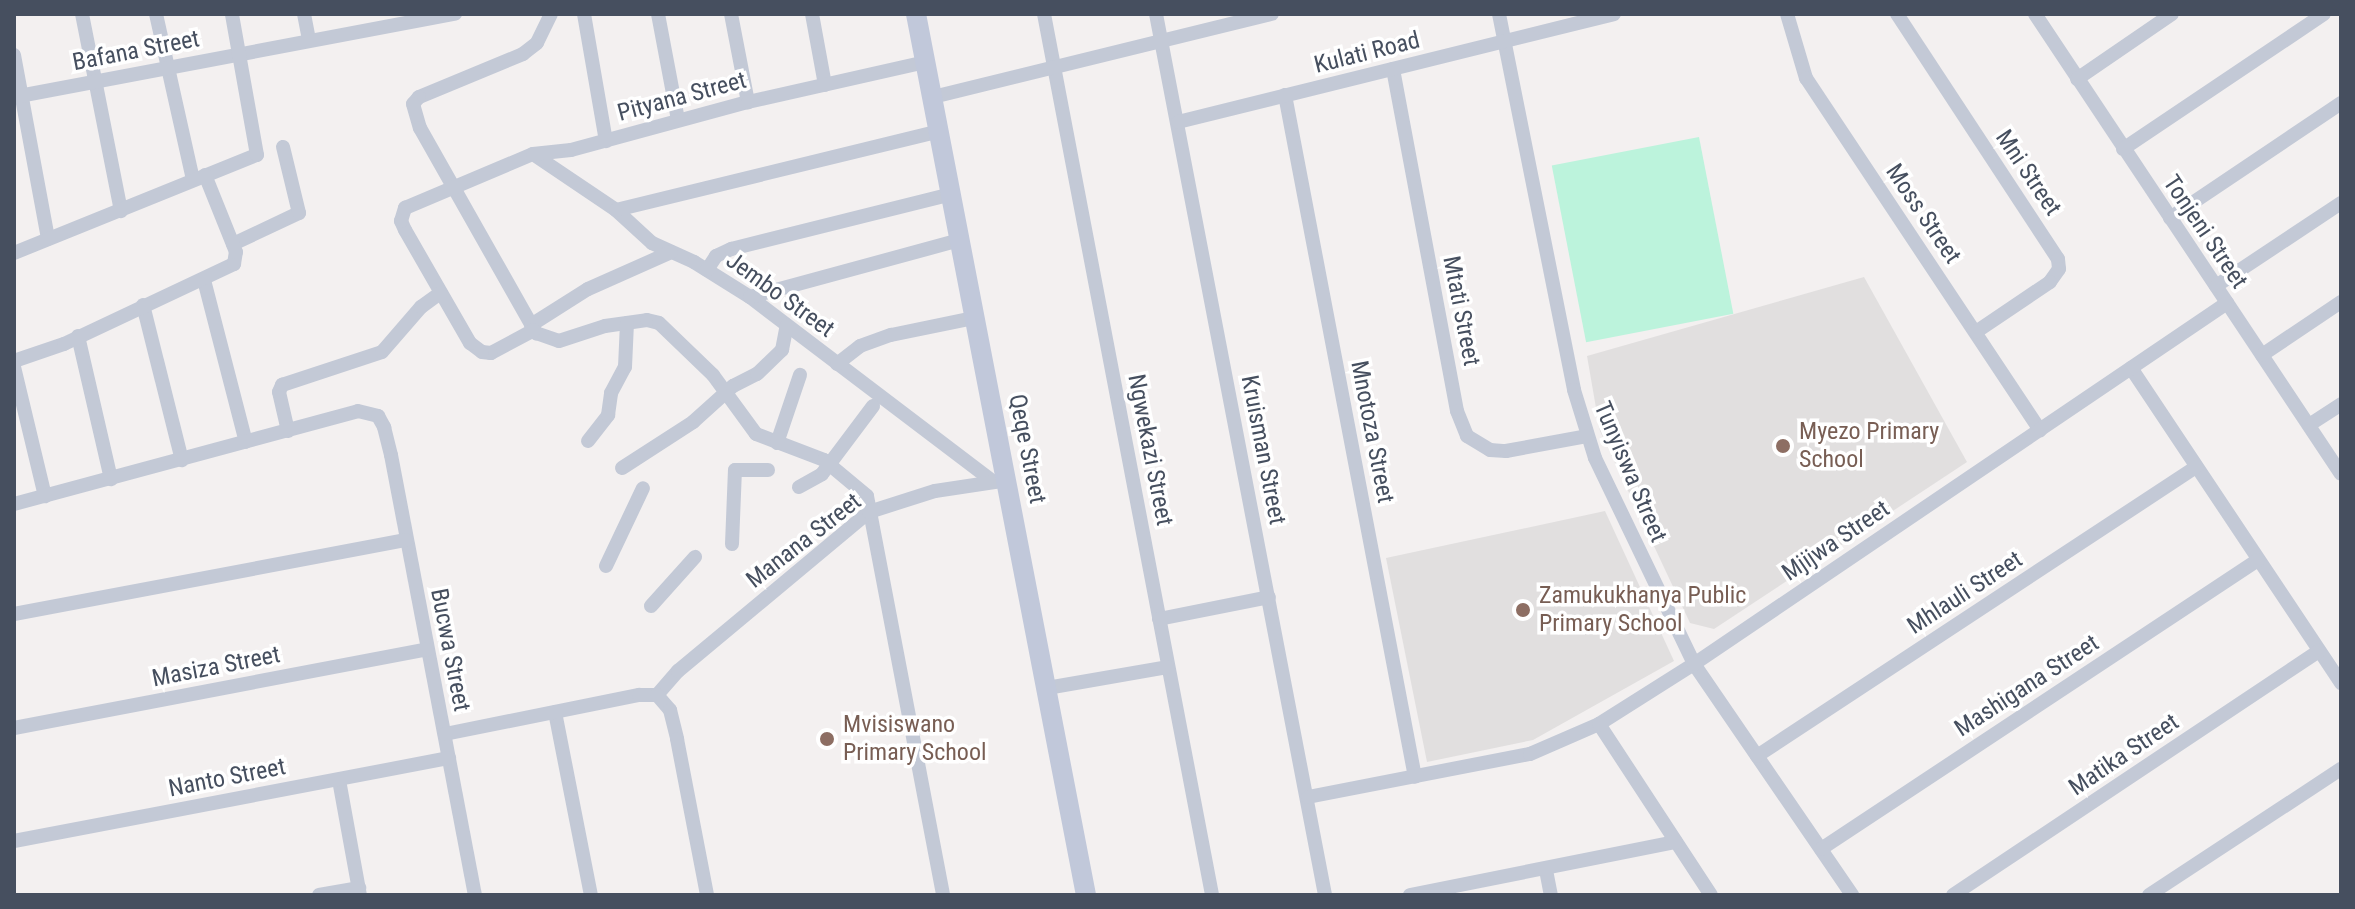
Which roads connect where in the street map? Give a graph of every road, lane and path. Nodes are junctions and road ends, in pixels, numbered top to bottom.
1 (82, 14) edge
2 (156, 14) edge
3 (232, 14) edge
4 (304, 14) edge
5 (455, 14) edge
6 (551, 14) edge
7 (584, 14) edge
8 (658, 14) edge
9 (731, 14) edge
10 (812, 14) edge
11 (916, 14) edge
12 (1044, 14) edge
13 (1156, 14) edge
14 (1272, 14) edge
15 (1499, 14) edge
16 (1614, 14) edge
17 (1787, 14) edge
18 (1897, 14) edge
19 (2035, 14) edge
20 (2172, 14) edge
21 (2324, 14) edge
22 (2152, 19) edge
23 (379, 21) edge
24 (309, 40) junction
25 (1162, 41) junction
26 (1505, 41) junction
27 (240, 53) junction
28 (14, 55) edge
29 (926, 62) junction
30 (166, 67) junction
31 (1055, 69) junction
32 (1393, 69) junction
33 (2077, 79) junction
34 (95, 82) junction
35 (825, 85) junction
36 (1285, 95) junction
37 (18, 96) edge
38 (933, 97) junction
39 (748, 102) junction
40 (2341, 103) edge
41 (678, 120) junction
42 (1178, 122) junction
43 (940, 131) junction
44 (606, 141) junction
45 (283, 147) dead end
46 (2123, 149) junction
47 (533, 154) junction
48 (199, 178) junction
49 (455, 188) junction
50 (951, 194) junction
51 (2341, 203) edge
52 (616, 210) junction
53 (121, 211) junction
54 (2170, 218) junction
55 (48, 239) junction
56 (960, 240) junction
57 (233, 244) junction
58 (671, 252) junction
59 (14, 253) edge
60 (707, 270) junction
61 (204, 280) junction
62 (2216, 286) junction
63 (440, 293) junction
64 (750, 297) junction
65 (2341, 302) edge
66 (2227, 303) junction
67 (143, 305) junction
68 (974, 318) junction
69 (627, 323) junction
70 (787, 325) junction
71 (532, 328) junction
72 (1976, 332) junction
73 (78, 336) junction
74 (2262, 355) junction
75 (14, 364) edge
76 (837, 364) junction
77 (2131, 368) junction
78 (800, 375) dead end
79 (725, 392) junction
80 (2341, 404) edge
81 (873, 406) dead end
82 (2309, 425) junction
83 (2040, 430) junction
84 (288, 431) junction
85 (1587, 436) junction
86 (588, 441) dead end
87 (246, 442) junction
88 (777, 443) junction
89 (182, 460) junction
90 (829, 463) junction
91 (2196, 467) junction
92 (622, 468) dead end
93 (768, 470) dead end
94 (2341, 474) edge
95 (111, 479) junction
96 (1001, 481) junction
97 (799, 487) dead end
98 (643, 488) dead end
99 (45, 496) junction
100 (14, 504) edge
101 (869, 512) junction
102 (406, 540) junction
103 (732, 544) dead end
104 (695, 557) dead end
105 (2258, 560) junction
106 (606, 566) dead end
107 (1269, 597) junction
108 (651, 606) dead end
109 (14, 614) edge
110 (1159, 619) junction
111 (427, 649) junction
112 (2319, 651) junction
113 (1694, 664) junction
114 (1167, 667) junction
115 (2341, 683) edge
116 (1047, 688) junction
117 (657, 695) junction
118 (555, 712) junction
119 (1599, 724) junction
120 (14, 728) edge
121 (445, 734) junction
122 (1757, 756) junction
123 (449, 758) junction
124 (2341, 769) edge
125 (1415, 777) junction
126 (339, 780) junction
127 (1308, 797) junction
128 (14, 841) edge
129 (1676, 842) junction
130 (1821, 849) junction
131 (1546, 870) junction
132 (359, 891) edge
133 (1438, 892) edge
134 (319, 895) edge
135 (475, 895) edge
136 (591, 895) edge
137 (707, 895) edge
138 (943, 895) edge
139 (1086, 895) edge
140 (1212, 895) edge
141 (1325, 895) edge
142 (1410, 895) edge
143 (1551, 895) edge
144 (1711, 895) edge
145 (1852, 895) edge
146 (1953, 895) edge
147 (2149, 895) edge

1 - 34 street
2 - 30 street
3 - 27 street
4 - 24 street
5 - 23 street, Bafana Street
6 - 49 street
7 - 44 street
8 - 41 street
9 - 39 street
10 - 35 street
11 - 29 street, Qeqe Street
12 - 31 street, Ngwekazi Street
13 - 25 street, Kruisman Street
14 - 25 street
15 - 26 street, Tunyiswa Street
16 - 26 street, Kulati Road
17 - 72 street, Moss Street
18 - 72 street, Mni Street
19 - 33 street, Tonjeni Street
20 - 22 street
21 - 46 street
22 - 33 street
23 - 24 street, Bafana Street
24 - 27 street, Bafana Street
25 - 31 street
25 - 42 street, Kruisman Street
26 - 32 street, Kulati Road
26 - 85 street, Tunyiswa Street
27 - 30 street, Bafana Street
27 - 48 street
28 - 37 street
29 - 35 street, Pityana Street
29 - 38 street, Qeqe Street
30 - 34 street, Bafana Street
30 - 48 street
31 - 38 street
31 - 110 street, Ngwekazi Street
32 - 36 street, Kulati Road
32 - 85 street, Mtati Street
33 - 46 street, Tonjeni Street
34 - 37 street, Bafana Street
34 - 53 street
35 - 39 street, Pityana Street
36 - 42 street, Kulati Road
36 - 125 street, Mnotoza Street
37 - 55 street
38 - 43 street, Qeqe Street
39 - 41 street, Pityana Street
40 - 54 street
41 - 44 street, Pityana Street
42 - 107 street, Kruisman Street
43 - 50 street, Qeqe Street
43 - 52 street
44 - 47 street, Pityana Street
45 - 57 street
46 - 54 street, Tonjeni Street
47 - 49 street, Pityana Street
47 - 52 street, Jembo Street
48 - 53 street
48 - 57 street
49 - 63 street, Pityana Street
49 - 71 street
50 - 56 street, Qeqe Street
50 - 60 street
51 - 62 street
52 - 58 street, Jembo Street
53 - 55 street
54 - 62 street, Tonjeni Street
55 - 59 street
56 - 64 street
56 - 68 street, Qeqe Street
57 - 61 street
58 - 60 street, Jembo Street
58 - 71 street
60 - 64 street, Jembo Street
61 - 67 street
61 - 87 street
62 - 66 street, Tonjeni Street
63 - 71 street
63 - 84 street
64 - 70 street, Jembo Street
65 - 74 street
66 - 74 street, Tonjeni Street
66 - 77 street, Mjijwa Street
67 - 73 street
67 - 89 street
68 - 76 street
68 - 96 street, Qeqe Street
69 - 71 street
69 - 79 street
69 - 86 street
70 - 76 street, Jembo Street
70 - 79 street
72 - 83 street, Moss Street
73 - 75 street
73 - 95 street
74 - 82 street, Tonjeni Street
75 - 99 street
76 - 96 street, Jembo Street
77 - 83 street, Mjijwa Street
77 - 91 street
78 - 88 street
79 - 88 street
79 - 92 street
80 - 82 street
81 - 90 street
82 - 94 street, Tonjeni Street
83 - 113 street, Mjijwa Street
84 - 87 street
84 - 102 street, Bucwa Street
85 - 113 street, Tunyiswa Street
87 - 89 street
88 - 90 street
89 - 95 street
90 - 97 street
90 - 101 street
91 - 105 street
91 - 122 street, Mhlauli Street
93 - 103 street
95 - 99 street
96 - 101 street, Manana Street
96 - 116 street, Qeqe Street
98 - 106 street
99 - 100 street
101 - 117 street, Manana Street
101 - 138 street
102 - 109 street
102 - 111 street, Bucwa Street
104 - 108 street
105 - 112 street
105 - 130 street, Mashigana Street
107 - 110 street
107 - 127 street, Kruisman Street
110 - 114 street, Ngwekazi Street
111 - 120 street, Masiza Street
111 - 121 street, Bucwa Street
112 - 115 street
112 - 146 street, Matika Street
113 - 119 street, Mjijwa Street
113 - 122 street, Tunyiswa Street
114 - 116 street
114 - 140 street, Ngwekazi Street
116 - 139 street, Qeqe Street
117 - 118 street
117 - 137 street
118 - 121 street
118 - 136 street
119 - 125 street, Mjijwa Street
119 - 129 street
121 - 123 street, Bucwa Street
122 - 130 street, Tunyiswa Street
123 - 126 street, Nanto Street
123 - 135 street, Bucwa Street
124 - 147 street
125 - 127 street, Mjijwa Street
126 - 128 street, Nanto Street
126 - 132 street
127 - 141 street, Kruisman Street
129 - 131 street
129 - 144 street
130 - 145 street, Tunyiswa Street
131 - 133 street
131 - 143 street
132 - 134 street
133 - 142 street

